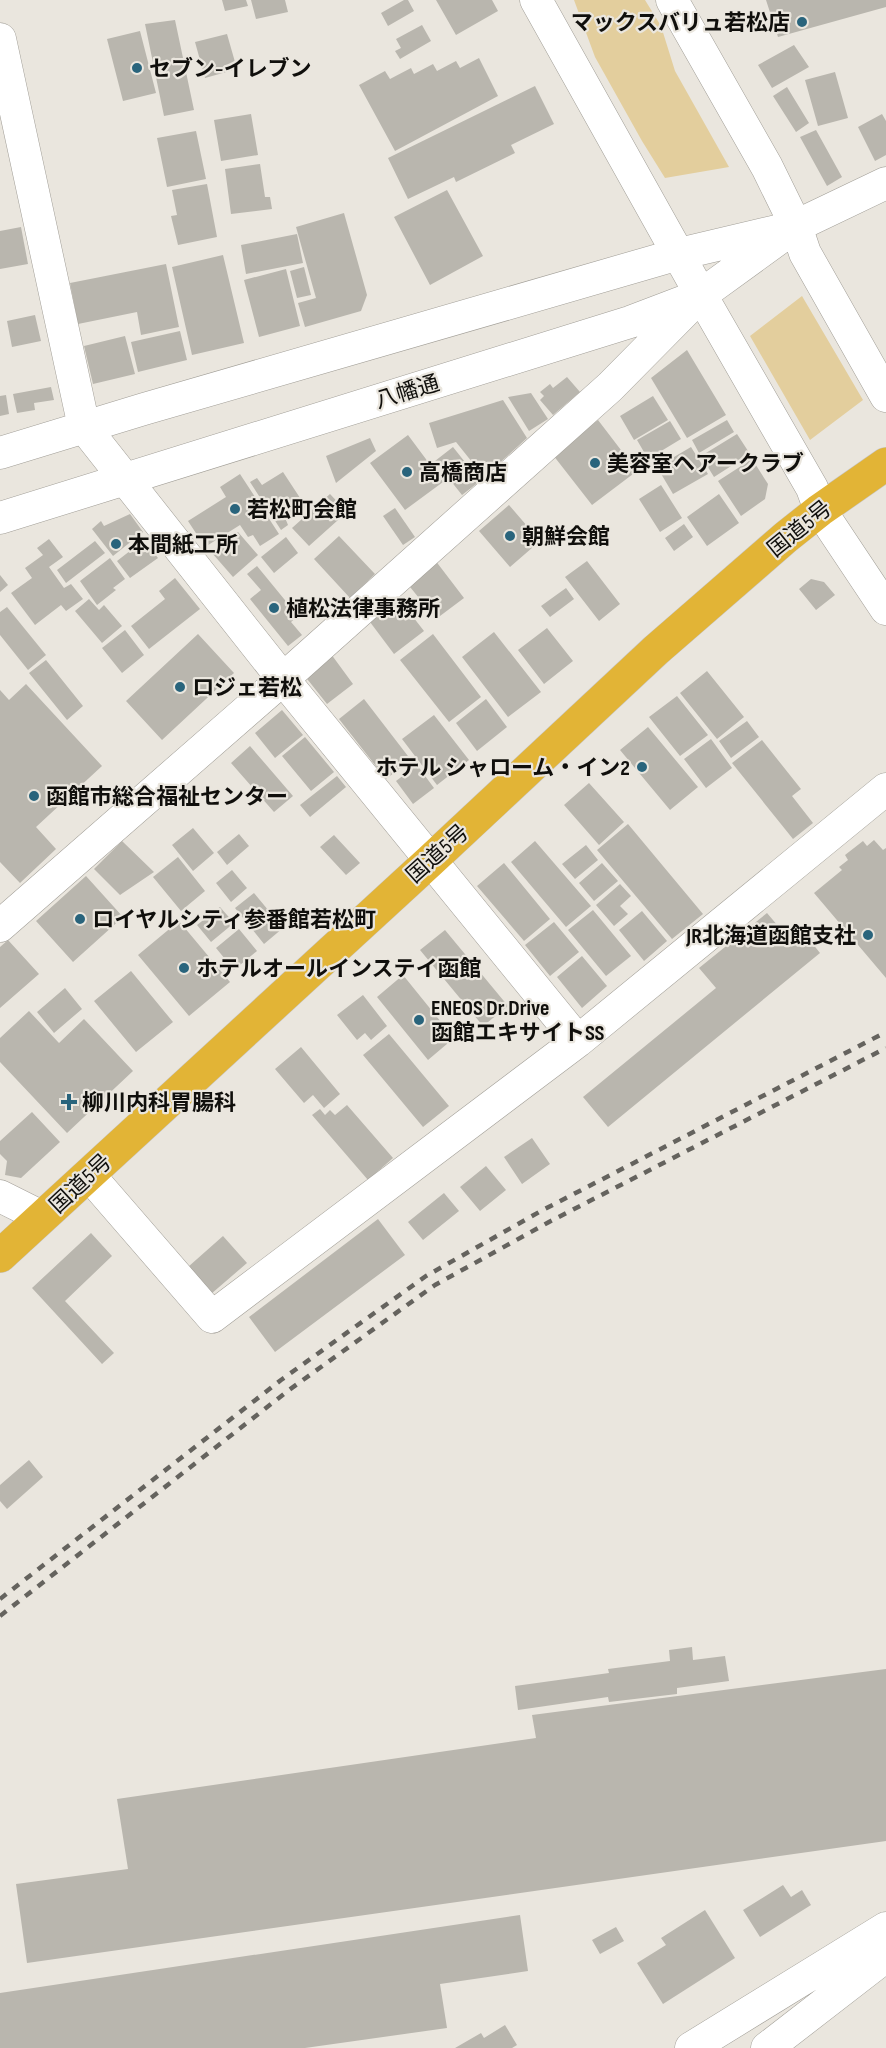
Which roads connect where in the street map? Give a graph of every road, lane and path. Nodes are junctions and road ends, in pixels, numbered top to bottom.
1 (536, 0) edge
2 (672, 0) edge
3 (0, 39) edge
4 (886, 183) edge
5 (796, 226) junction
6 (679, 254) junction
7 (701, 295) junction
8 (886, 396) edge
9 (84, 427) junction
10 (0, 453) edge
11 (886, 464) edge
12 (127, 479) junction
13 (820, 510) junction
14 (0, 518) edge
15 (886, 609) edge
16 (283, 679) junction
17 (886, 789) edge
18 (430, 861) junction
19 (0, 926) edge
20 (578, 1041) junction
21 (89, 1175) junction
22 (0, 1196) edge
23 (42, 1217) junction
24 (0, 1256) edge
25 (886, 1928) edge
26 (886, 1956) edge
27 (692, 2048) edge
28 (766, 2048) edge

1 - 6 street
2 - 5 street
3 - 9 street
4 - 5 street
5 - 6 street
5 - 7 street, 八幡通
5 - 8 street
6 - 7 street
6 - 9 street
7 - 12 street, 八幡通
7 - 13 street
7 - 16 street
9 - 10 street
9 - 12 street
11 - 13 highway, 国道5号
12 - 14 street, 八幡通
12 - 16 street
13 - 15 street
13 - 18 highway, 国道5号
16 - 18 street
16 - 19 street
17 - 20 street
18 - 20 street
18 - 21 highway, 国道5号
20 - 21 street
21 - 23 highway, 国道5号
22 - 23 street
23 - 24 highway, 国道5号
25 - 27 street
26 - 28 street

